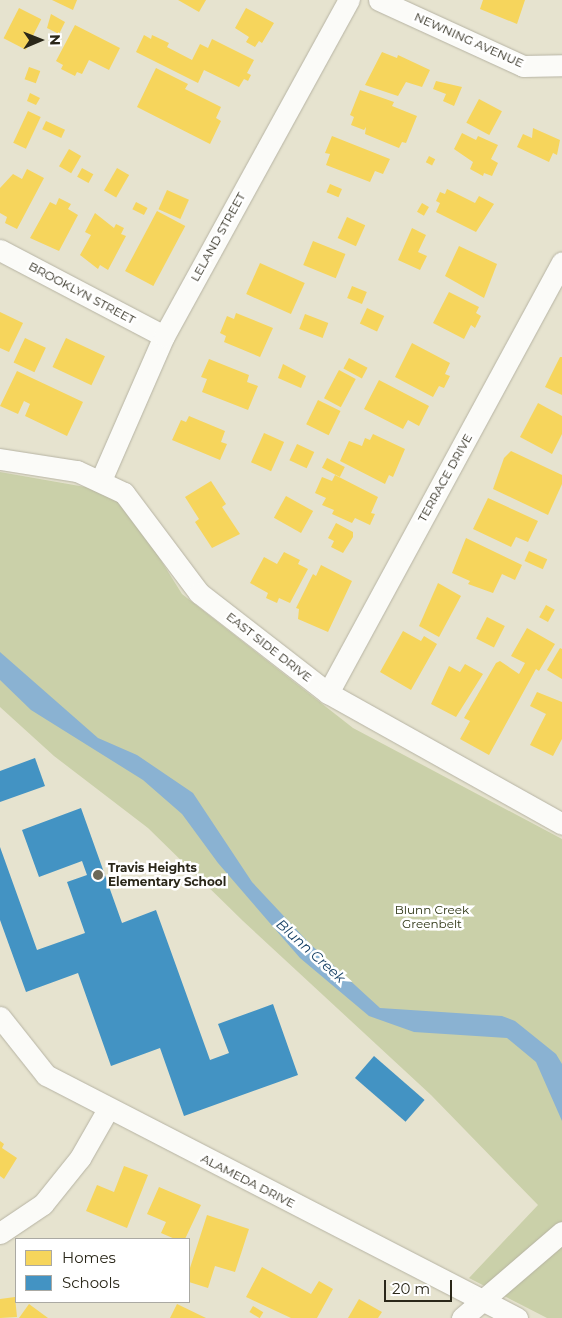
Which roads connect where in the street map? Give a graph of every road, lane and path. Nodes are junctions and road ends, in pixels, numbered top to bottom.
1 (349, 0) edge
2 (379, 0) edge
3 (562, 64) edge
4 (0, 250) edge
5 (562, 262) edge
6 (164, 336) junction
7 (0, 459) edge
8 (101, 480) junction
9 (328, 693) junction
10 (562, 824) edge
11 (0, 1017) edge
12 (108, 1110) junction
13 (562, 1232) edge
14 (0, 1233) edge
15 (481, 1299) junction
16 (462, 1318) edge
17 (517, 1318) edge

1 - 6 street, LELAND STREET
2 - 3 street, NEWNING AVENUE
4 - 6 street, BROOKLYN STREET
5 - 9 street, TERRACE DRIVE
6 - 8 street, LELAND STREET
7 - 8 street, EAST SIDE DRIVE
8 - 9 street, EAST SIDE DRIVE
9 - 10 street, EAST SIDE DRIVE
11 - 12 street, ALAMEDA DRIVE
12 - 14 street
12 - 15 street, ALAMEDA DRIVE
13 - 15 street
15 - 16 street
15 - 17 street, ALAMEDA DRIVE

